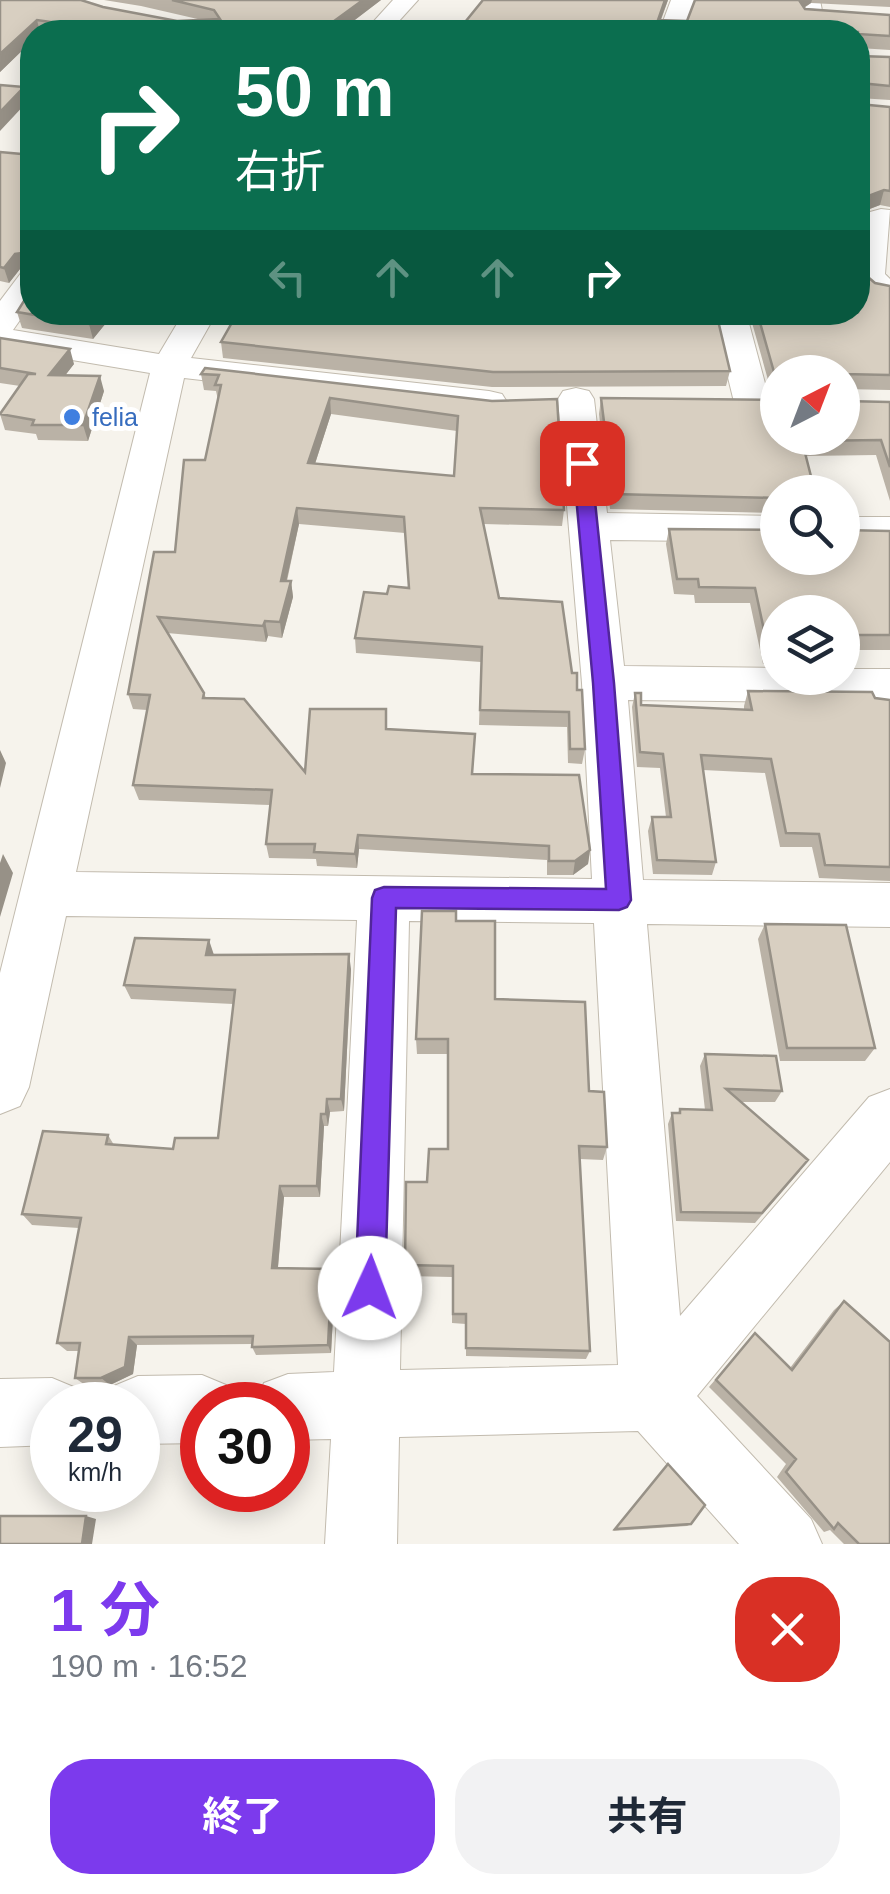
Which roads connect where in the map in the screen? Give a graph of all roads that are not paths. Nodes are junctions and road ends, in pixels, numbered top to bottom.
1 (406, 0) edge
2 (387, 20) edge
3 (887, 213) edge
4 (870, 272) edge
5 (20, 296) edge
6 (0, 324) edge
7 (194, 325) edge
8 (734, 325) edge
9 (0, 338) edge
10 (168, 366) junction
11 (760, 390) edge
12 (713, 401) edge
13 (760, 402) edge
14 (588, 526) junction
15 (760, 529) edge
16 (860, 530) edge
17 (890, 530) edge
18 (604, 683) junction
19 (890, 686) edge
20 (44, 894) junction
21 (384, 898) junction
22 (619, 900) junction
23 (890, 906) edge
24 (15, 949) edge
25 (0, 1087) edge
26 (890, 1117) edge
27 (653, 1397) junction
28 (366, 1406) junction
29 (310, 1407) edge
30 (30, 1412) edge
31 (0, 1413) edge
32 (361, 1544) edge
33 (786, 1544) edge

1 - 2 street
3 - 4 street
5 - 6 street
7 - 10 street
8 - 11 street
9 - 10 street
10 - 14 street
10 - 20 street
12 - 13 street
14 - 15 street
14 - 18 street
16 - 17 street
18 - 19 street
18 - 22 street
20 - 21 street
20 - 24 street
21 - 22 street
21 - 28 street
22 - 23 street
22 - 27 street
24 - 25 street
26 - 27 street
27 - 28 street
27 - 33 street
28 - 29 street
28 - 32 street
30 - 31 street

